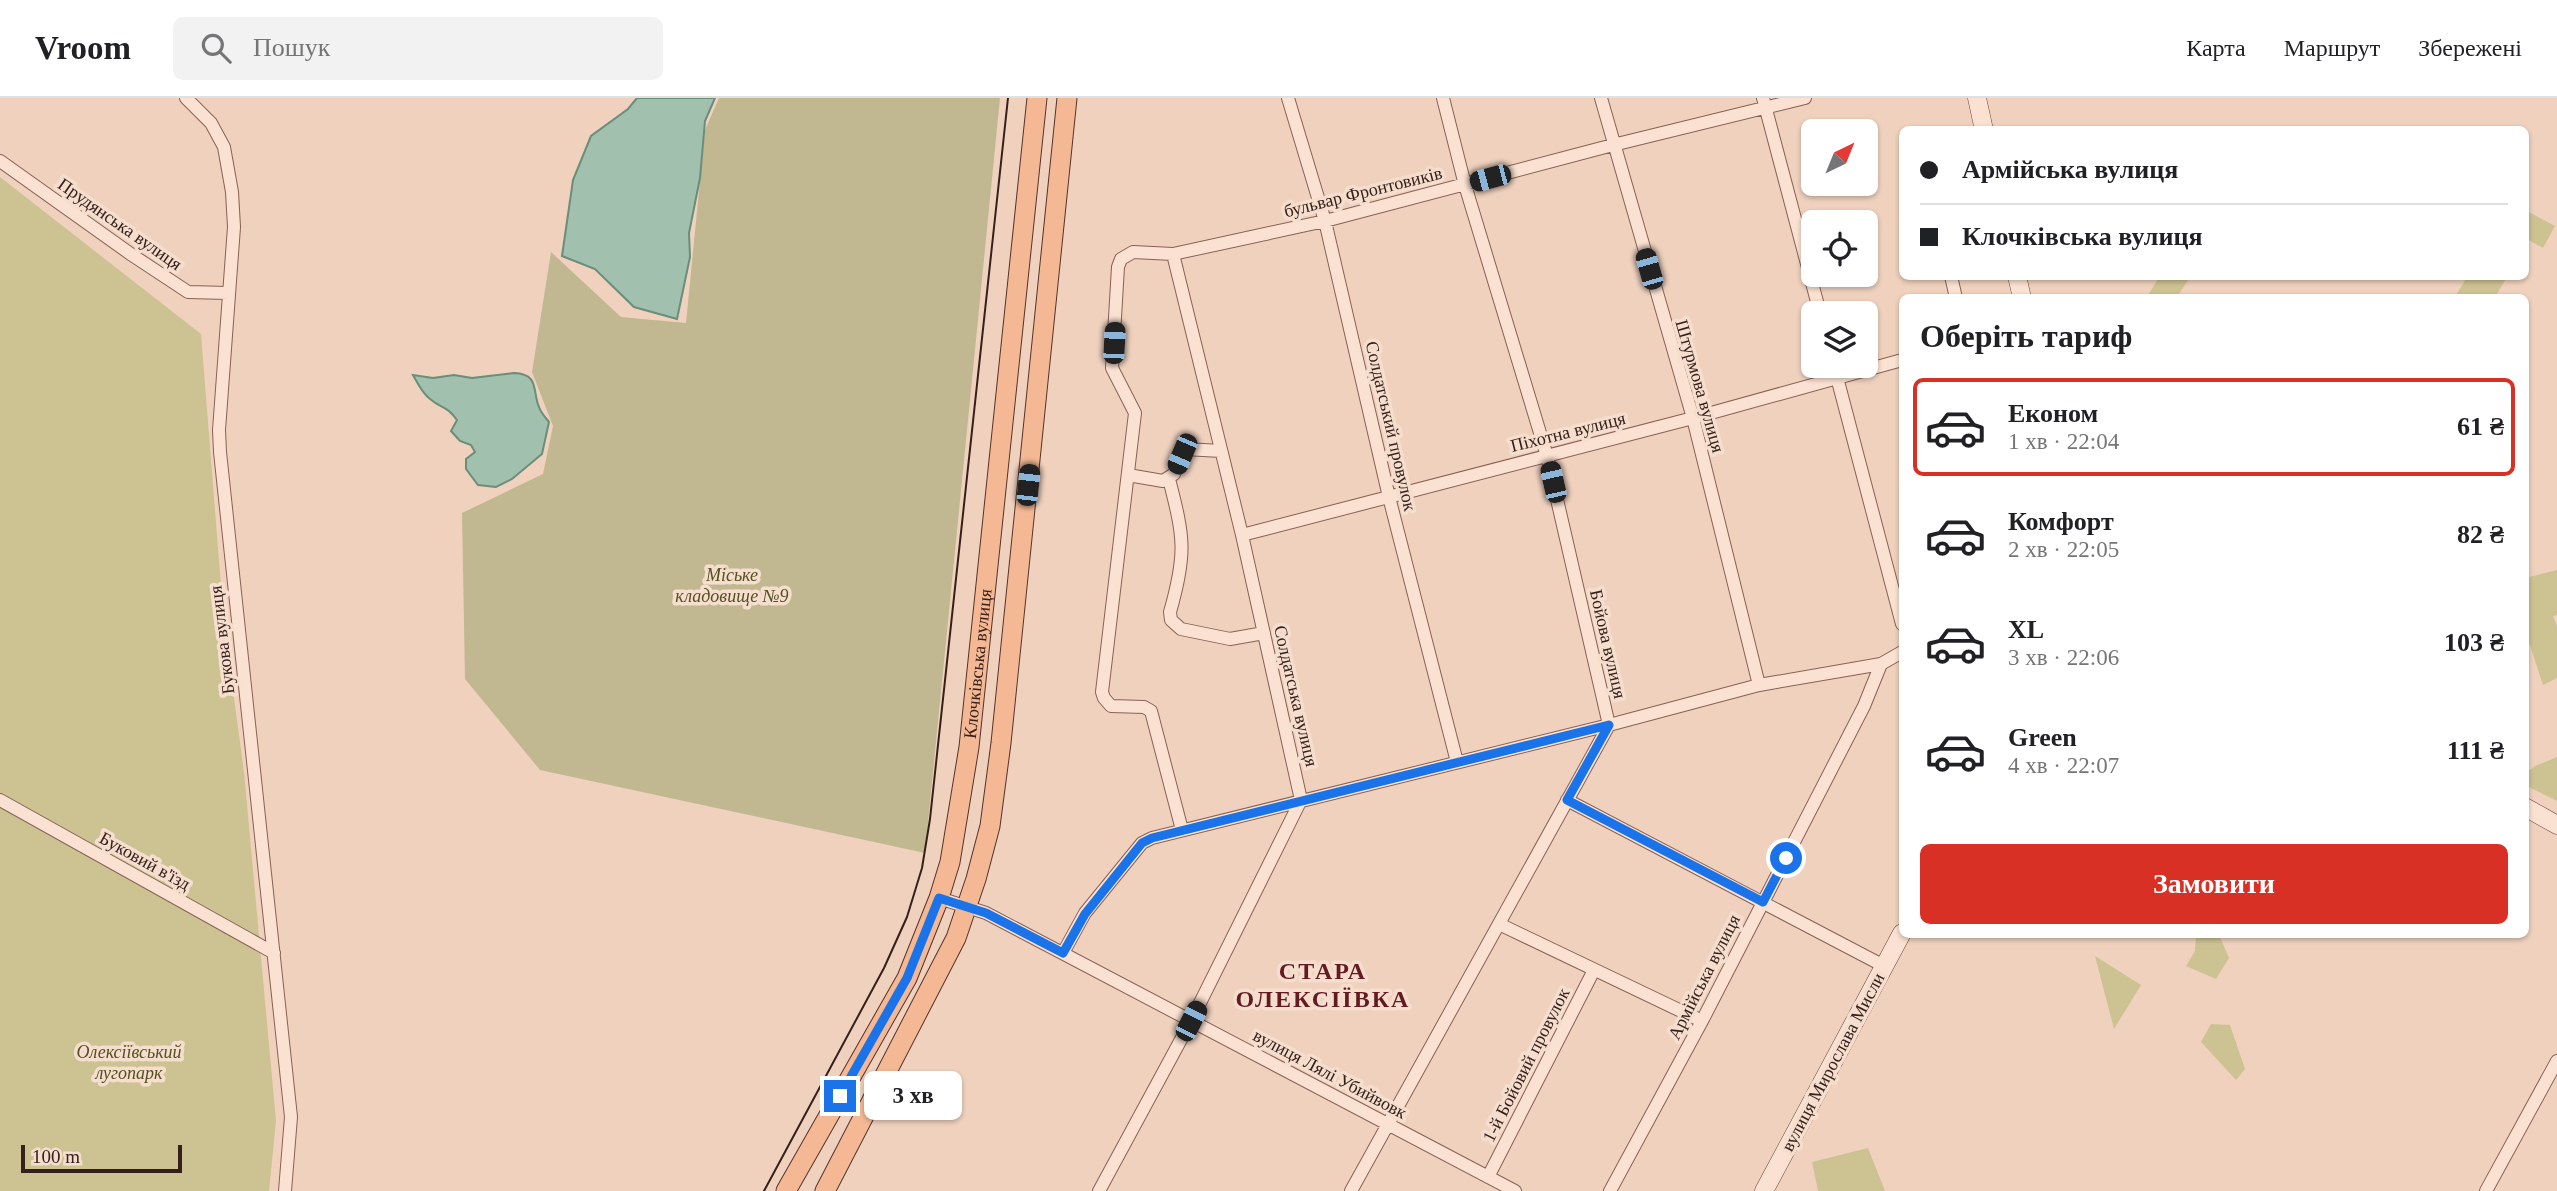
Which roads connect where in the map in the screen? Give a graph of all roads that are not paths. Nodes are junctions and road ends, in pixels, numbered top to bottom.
1 (186, 98) edge
2 (1037, 98) edge
3 (1067, 98) edge
4 (1287, 98) edge
5 (1443, 98) edge
6 (1601, 98) edge
7 (1805, 98) edge
8 (1977, 98) edge
9 (1764, 102) edge
10 (1983, 126) edge
11 (1613, 145) junction
12 (0, 161) edge
13 (1465, 184) junction
14 (1325, 220) junction
15 (1173, 254) junction
16 (228, 293) junction
17 (1817, 301) edge
18 (1899, 361) edge
19 (1878, 364) edge
20 (1817, 378) edge
21 (1838, 378) edge
22 (1693, 418) junction
23 (1221, 451) junction
24 (1547, 456) junction
25 (1128, 475) junction
26 (1169, 479) junction
27 (1389, 497) junction
28 (1242, 535) junction
29 (1899, 613) edge
30 (1264, 633) junction
31 (1899, 654) edge
32 (1881, 664) junction
33 (1759, 685) junction
34 (1609, 725) junction
35 (1457, 762) junction
36 (0, 800) edge
37 (1301, 800) junction
38 (1567, 800) junction
39 (2529, 809) edge
40 (2557, 825) edge
41 (1182, 831) junction
42 (939, 898) junction
43 (1763, 902) junction
44 (968, 906) junction
45 (1499, 923) junction
46 (1899, 938) edge
47 (274, 953) junction
48 (1063, 953) junction
49 (1884, 966) junction
50 (1594, 970) junction
51 (1191, 1021) junction
52 (1702, 1021) junction
53 (2557, 1061) edge
54 (1388, 1125) junction
55 (1488, 1177) junction
56 (285, 1191) edge
57 (786, 1191) edge
58 (825, 1191) edge
59 (1099, 1191) edge
60 (1351, 1191) edge
61 (1515, 1191) edge
62 (1610, 1191) edge
63 (1764, 1191) edge
64 (2486, 1191) edge

1 - 16 street, Букова вулиця
2 - 42 main road, Клочківська вулиця
3 - 44 main road, Клочківська вулиця
4 - 14 street, Солдатський провулок
5 - 13 street, Бойова вулиця
6 - 11 street, Штурмова вулиця
7 - 9 street, бульвар Фронтовиків
8 - 10 street
9 - 11 street, бульвар Фронтовиків
9 - 17 street
11 - 13 street, бульвар Фронтовиків
11 - 22 street, Штурмова вулиця
12 - 16 street, Прудянська вулиця
13 - 14 street, бульвар Фронтовиків
13 - 24 street, Бойова вулиця
14 - 15 street, бульвар Фронтовиків
14 - 27 street, Солдатський провулок
15 - 23 street, Солдатська вулиця
15 - 25 street, бульвар Фронтовиків
16 - 47 street, Букова вулиця
18 - 19 street, Піхотна вулиця
20 - 22 street, Піхотна вулиця
21 - 29 street
22 - 24 street, Піхотна вулиця
22 - 33 street, Штурмова вулиця
23 - 26 street
23 - 28 street, Солдатська вулиця
24 - 27 street, Піхотна вулиця
24 - 34 street, Бойова вулиця
25 - 26 street
25 - 41 street, бульвар Фронтовиків
26 - 30 street
27 - 28 street, Піхотна вулиця
27 - 35 street, Солдатський провулок
28 - 30 street, Солдатська вулиця
30 - 37 street, Солдатська вулиця
31 - 32 street
32 - 33 street
32 - 43 street, Армійська вулиця
33 - 34 street
34 - 35 street
34 - 38 street, Бойова вулиця
35 - 37 street
36 - 47 street, Буковий в'їзд
37 - 41 street
37 - 51 street
38 - 43 street
38 - 45 street, Бойова вулиця
39 - 40 street
41 - 48 street
42 - 44 street, вулиця Лялі Убийвовк
42 - 57 main road, Клочківська вулиця
43 - 49 street
43 - 52 street, Армійська вулиця
44 - 48 street, вулиця Лялі Убийвовк
44 - 58 main road, Клочківська вулиця
45 - 50 street
45 - 54 street, Бойова вулиця
46 - 49 street, вулиця Мирослава Мисли
47 - 56 street, Букова вулиця
48 - 51 street, вулиця Лялі Убийвовк
49 - 63 street, вулиця Мирослава Мисли
50 - 52 street
50 - 55 street, 1-й Бойовий провулок
51 - 54 street, вулиця Лялі Убийвовк
51 - 59 street
52 - 62 street, Армійська вулиця
53 - 64 street
54 - 55 street, вулиця Лялі Убийвовк
54 - 60 street, Бойова вулиця
55 - 61 street, вулиця Лялі Убийвовк

